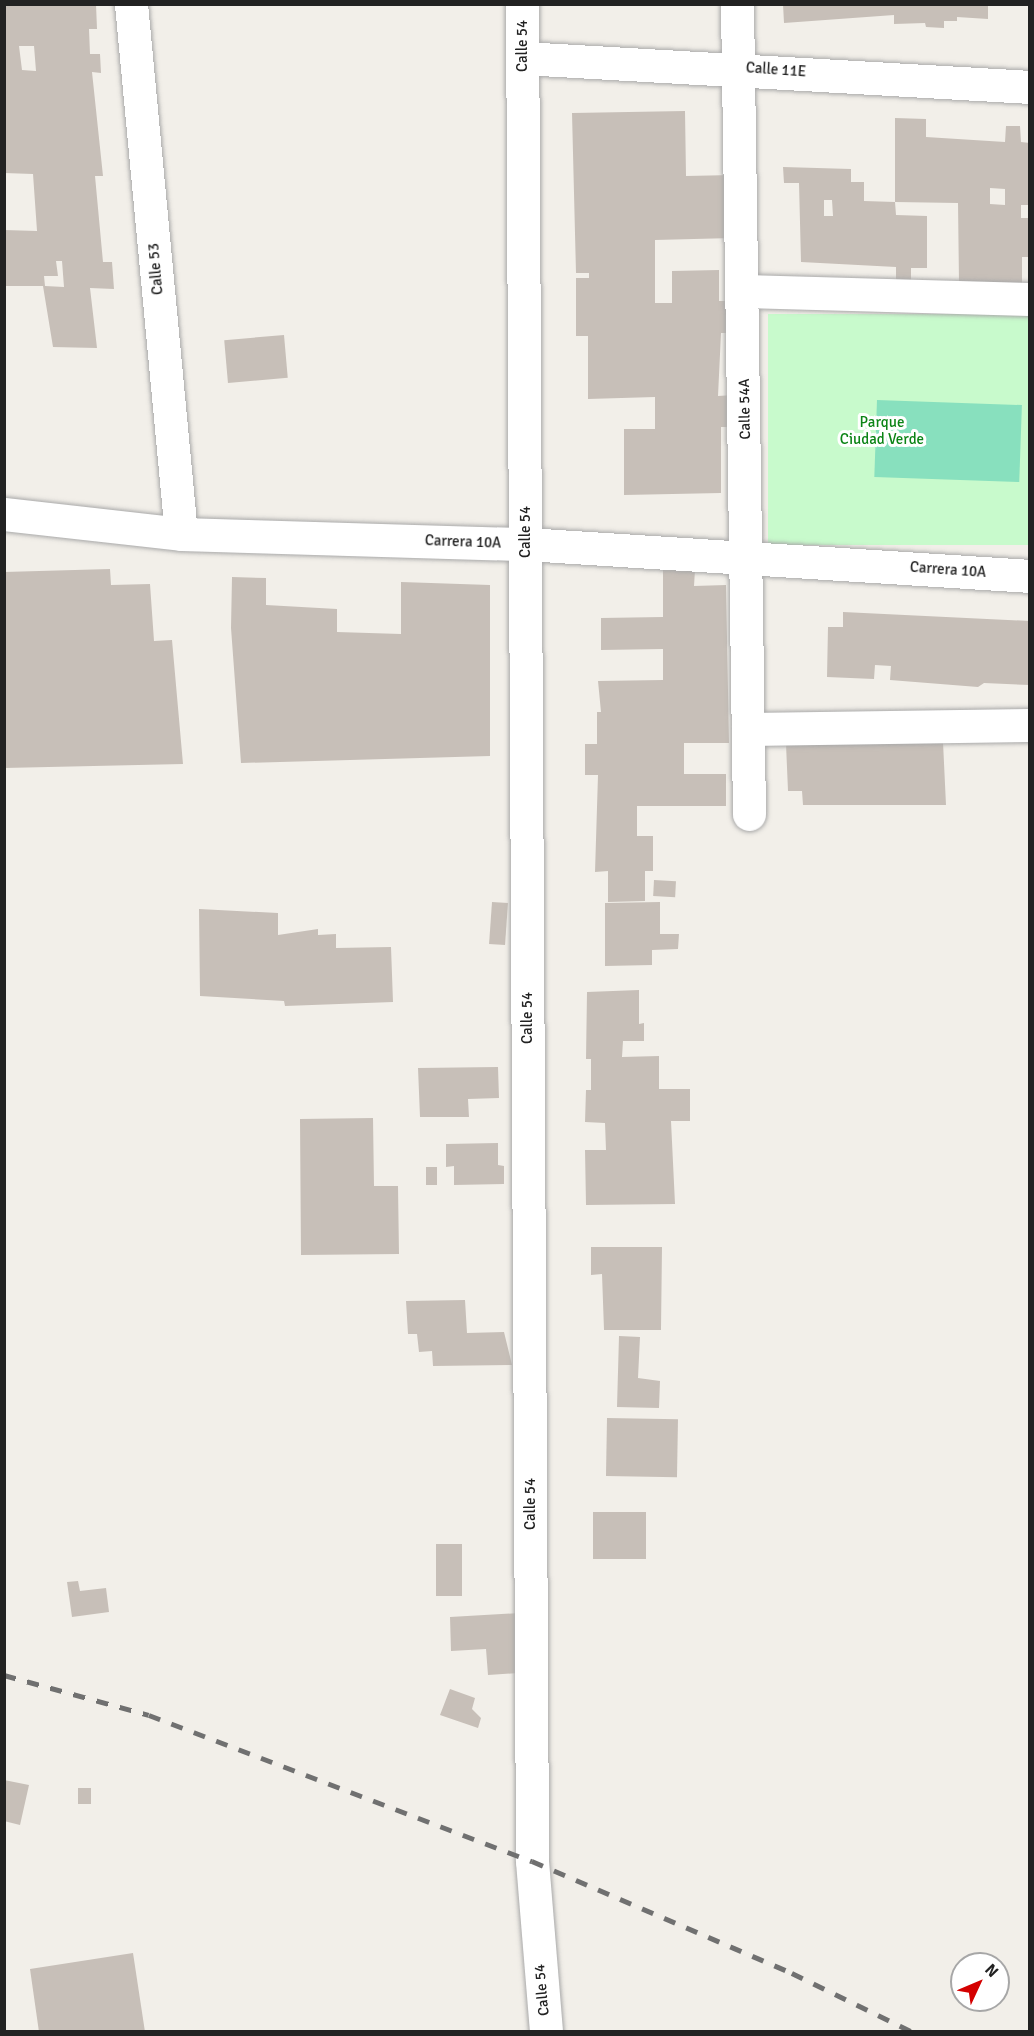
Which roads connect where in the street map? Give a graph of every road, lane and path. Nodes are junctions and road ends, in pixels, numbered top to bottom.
1 (131, 4) edge
2 (522, 4) edge
3 (737, 4) edge
4 (523, 58) junction
5 (739, 68) junction
6 (1029, 87) edge
7 (743, 291) junction
8 (1029, 299) edge
9 (4, 514) edge
10 (181, 534) junction
11 (526, 544) junction
12 (747, 556) junction
13 (1029, 576) edge
14 (1029, 725) edge
15 (748, 729) junction
16 (749, 814) dead end
17 (546, 2031) edge

1 - 10 street, Calle 53
2 - 4 street, Calle 54
3 - 5 street, Calle 54A
4 - 5 street, Calle 11E
4 - 11 street, Calle 54
5 - 6 street, Calle 11E
5 - 7 street, Calle 54A
7 - 8 street
7 - 12 street, Calle 54A
9 - 10 street, Carrera 10A
10 - 11 street, Carrera 10A
11 - 12 street, Carrera 10A
11 - 17 street, Calle 54
12 - 13 street, Carrera 10A
12 - 15 street, Calle 54A
14 - 15 street
15 - 16 street, Calle 54A

